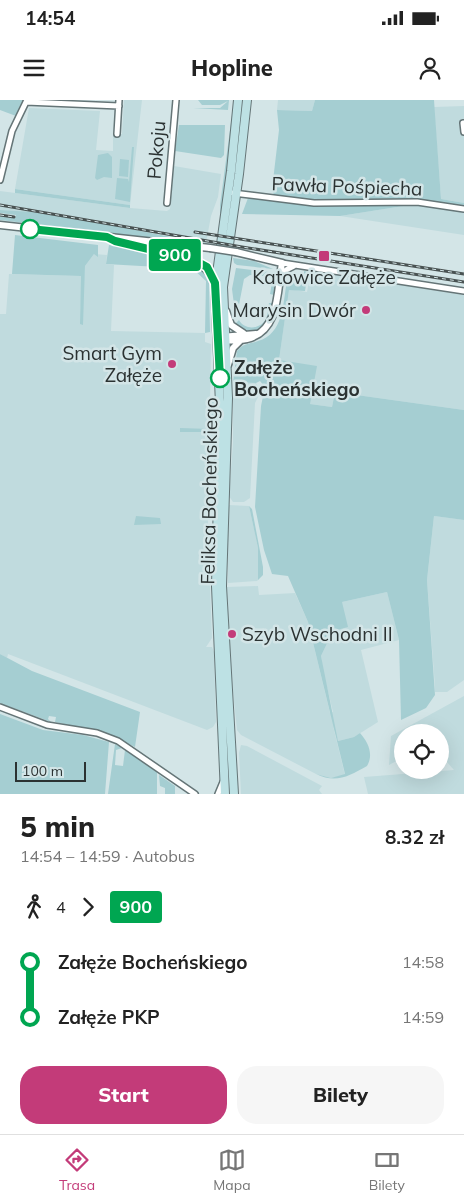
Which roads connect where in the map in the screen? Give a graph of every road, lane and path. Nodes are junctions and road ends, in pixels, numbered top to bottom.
1 (176, 100) edge
2 (238, 100) edge
3 (247, 100) edge
4 (27, 101) edge
5 (119, 103) edge
6 (463, 123) edge
7 (464, 132) edge
8 (117, 134) dead end
9 (0, 180) edge
10 (232, 193) junction
11 (167, 203) dead end
12 (464, 209) edge
13 (0, 225) edge
14 (107, 237) junction
15 (282, 263) junction
16 (296, 266) junction
17 (215, 283) junction
18 (278, 283) junction
19 (464, 291) edge
20 (223, 305) junction
21 (243, 337) junction
22 (217, 338) junction
23 (225, 338) junction
24 (227, 369) junction
25 (0, 707) edge
26 (224, 779) junction
27 (234, 790) edge
28 (195, 794) edge
29 (218, 794) edge
30 (225, 794) edge
31 (230, 794) edge

1 - 11 street, Pokoju
2 - 10 main road, Feliksa Bocheńskiego
3 - 10 main road, Feliksa Bocheńskiego
4 - 5 street
4 - 9 street
5 - 8 street
6 - 7 street
10 - 12 street, Pawła Pośpiecha
10 - 17 main road, Feliksa Bocheńskiego
10 - 20 main road, Feliksa Bocheńskiego
13 - 14 street
14 - 15 street, bridge
14 - 17 main road
15 - 16 street
15 - 18 street
16 - 18 street
16 - 19 street
17 - 22 main road, Feliksa Bocheńskiego
18 - 21 street
20 - 21 street
20 - 23 main road, Feliksa Bocheńskiego
21 - 23 street
21 - 24 street
22 - 23 street
22 - 26 main road, Feliksa Bocheńskiego
23 - 24 main road, Feliksa Bocheńskiego
24 - 27 main road, Feliksa Bocheńskiego
25 - 28 street
26 - 29 street
26 - 30 main road, Feliksa Bocheńskiego
27 - 31 street

